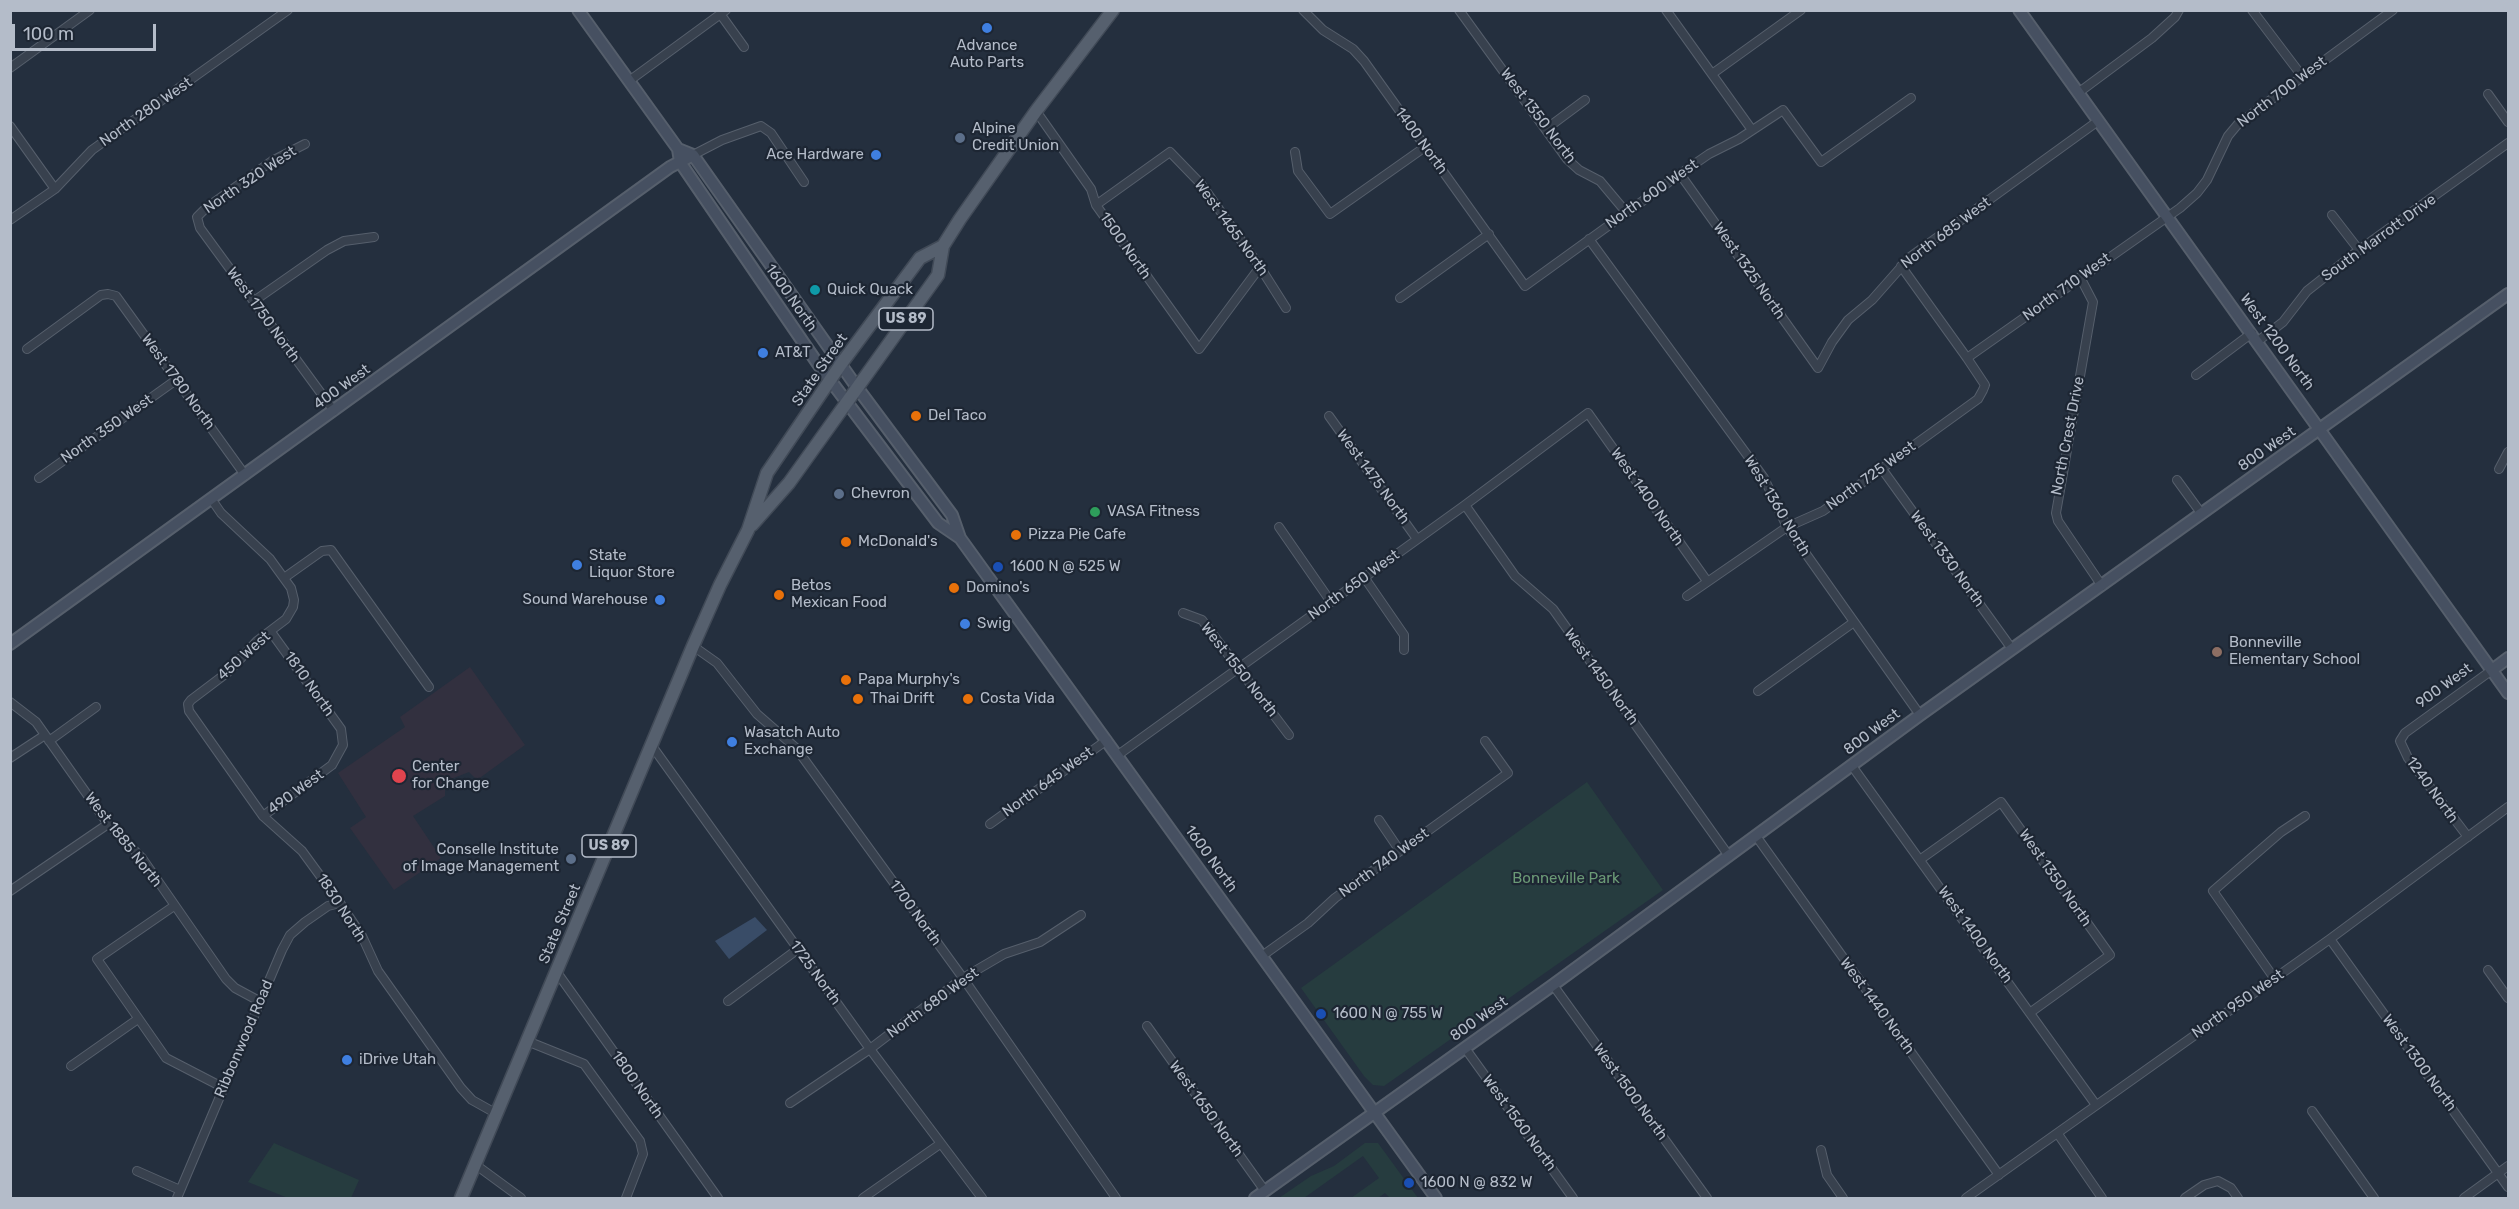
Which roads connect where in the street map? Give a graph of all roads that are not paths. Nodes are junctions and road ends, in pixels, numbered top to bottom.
1 (90, 10) edge
2 (288, 10) edge
3 (578, 10) edge
4 (1113, 10) edge
5 (1303, 10) edge
6 (1666, 10) edge
7 (1801, 10) edge
8 (2019, 10) edge
9 (2179, 10) edge
10 (2252, 10) edge
11 (2392, 10) edge
12 (1459, 11) edge
13 (723, 13) edge
14 (744, 47) dead end
15 (10, 68) edge
16 (1712, 74) junction
17 (2302, 76) junction
18 (628, 81) junction
19 (2078, 93) junction
20 (2488, 94) dead end
21 (1911, 98) dead end
22 (1585, 100) dead end
23 (1036, 111) junction
24 (2098, 121) junction
25 (2508, 122) edge
26 (10, 126) edge
27 (1546, 129) junction
28 (1752, 130) junction
29 (2508, 143) edge
30 (305, 144) dead end
31 (1425, 147) junction
32 (678, 149) junction
33 (1295, 152) dead end
34 (693, 155) junction
35 (680, 162) junction
36 (1680, 174) junction
37 (804, 182) dead end
38 (56, 189) junction
39 (1096, 205) junction
40 (1626, 212) junction
41 (2332, 215) dead end
42 (2167, 216) junction
43 (197, 217) joint
44 (10, 220) edge
45 (1488, 234) junction
46 (374, 237) dead end
47 (1589, 240) junction
48 (943, 246) junction
49 (2359, 250) junction
50 (1901, 266) junction
51 (1260, 267) junction
52 (2080, 277) junction
53 (1525, 286) joint
54 (2508, 294) edge
55 (1400, 298) dead end
56 (254, 301) junction
57 (1286, 308) dead end
58 (2254, 337) junction
59 (27, 349) dead end
60 (1967, 358) junction
61 (841, 364) junction
62 (1818, 368) joint
63 (2196, 375) dead end
64 (176, 380) junction
65 (830, 380) junction
66 (856, 387) junction
67 (846, 401) junction
68 (334, 411) junction
69 (1588, 413) joint
70 (1329, 416) dead end
71 (2321, 429) junction
72 (2508, 452) edge
73 (1882, 469) junction
74 (2499, 469) dead end
75 (245, 475) junction
76 (39, 478) dead end
77 (2177, 480) dead end
78 (212, 500) junction
79 (1465, 505) junction
80 (2201, 513) junction
81 (1279, 527) dead end
82 (1787, 527) junction
83 (748, 530) junction
84 (960, 538) junction
85 (1418, 539) junction
86 (1364, 577) junction
87 (284, 578) junction
88 (1707, 581) junction
89 (2102, 586) junction
90 (1687, 596) dead end
91 (1331, 602) junction
92 (1183, 613) dead end
93 (1854, 622) junction
94 (272, 632) junction
95 (10, 644) edge
96 (693, 646) junction
97 (2012, 649) junction
98 (1404, 651) dead end
99 (2508, 658) edge
100 (1239, 666) junction
101 (2492, 670) junction
102 (429, 687) dead end
103 (1758, 691) dead end
104 (2508, 693) edge
105 (191, 700) joint
106 (10, 702) edge
107 (96, 708) dead end
108 (1920, 715) junction
109 (1289, 735) dead end
110 (47, 738) junction
111 (344, 738) joint
112 (1107, 740) junction
113 (1485, 741) dead end
114 (2400, 741) joint
115 (652, 746) junction
116 (1118, 755) junction
117 (10, 758) edge
118 (1852, 765) junction
119 (2508, 807) edge
120 (263, 816) junction
121 (2305, 816) dead end
122 (1379, 820) dead end
123 (108, 824) junction
124 (990, 824) dead end
125 (1756, 837) junction
126 (2468, 837) junction
127 (1400, 850) junction
128 (1729, 856) junction
129 (1921, 859) junction
130 (10, 891) edge
131 (340, 903) junction
132 (174, 906) junction
133 (1081, 915) dead end
134 (2330, 939) junction
135 (798, 949) junction
136 (1262, 956) junction
137 (2488, 970) dead end
138 (556, 971) junction
139 (963, 978) junction
140 (2274, 978) junction
141 (1553, 985) junction
142 (2508, 998) edge
143 (728, 1001) dead end
144 (261, 1002) junction
145 (2031, 1012) junction
146 (138, 1018) junction
147 (1147, 1026) dead end
148 (527, 1041) junction
149 (1465, 1048) junction
150 (870, 1049) junction
151 (71, 1066) dead end
152 (224, 1088) junction
153 (790, 1103) dead end
154 (2096, 1105) junction
155 (2312, 1111) dead end
156 (1374, 1113) junction
157 (497, 1114) junction
158 (2058, 1134) junction
159 (940, 1144) junction
160 (1821, 1150) dead end
161 (476, 1165) junction
162 (2508, 1166) edge
163 (137, 1171) dead end
164 (2498, 1173) junction
165 (1999, 1175) junction
166 (2508, 1187) edge
167 (180, 1190) junction
168 (1265, 1191) junction
169 (177, 1198) edge
170 (461, 1198) edge
171 (521, 1198) edge
172 (626, 1198) edge
173 (718, 1198) edge
174 (863, 1198) edge
175 (982, 1198) edge
176 (1116, 1198) edge
177 (1255, 1198) edge
178 (1436, 1198) edge
179 (1573, 1198) edge
180 (1707, 1198) edge
181 (1844, 1198) edge
182 (1966, 1198) edge
183 (2102, 1198) edge
184 (2185, 1198) edge
185 (2238, 1198) edge
186 (2374, 1198) edge
187 (2464, 1198) edge

1 - 15 street
2 - 38 street, North 280 West
3 - 18 street, 1600 North
4 - 23 main road, State Street / US 89
5 - 31 street, 1400 North
6 - 16 street
7 - 16 street
8 - 19 street, West 1200 North
9 - 19 street
10 - 17 street
11 - 17 street, North 700 West
12 - 27 street, West 1350 North
13 - 14 street
13 - 18 street
16 - 28 street
17 - 42 street, North 700 West
18 - 32 street, 1600 North
19 - 24 street, West 1200 North
20 - 25 street
21 - 28 street, North 600 West
22 - 27 street
23 - 39 street, 1500 North
23 - 48 main road, State Street / US 89
24 - 42 street, West 1200 North
24 - 50 street, North 685 West
26 - 38 street
27 - 40 street, West 1350 North
28 - 36 street, North 600 West
29 - 49 street, South Marrott Drive
30 - 43 street, North 320 West
31 - 33 street
31 - 45 street, 1400 North
32 - 34 street
32 - 35 street, 1600 North
34 - 35 street, 400 West
34 - 37 street
34 - 61 street, 1600 North
35 - 65 street, 1600 North
35 - 68 street, 400 West
36 - 40 street, North 600 West
36 - 62 street, West 1325 North
38 - 44 street, North 280 West
39 - 51 street, West 1465 North
39 - 51 street, 1500 North
40 - 47 street, North 600 West
41 - 49 street
42 - 52 street, North 710 West
42 - 58 street, West 1200 North
43 - 56 street, West 1750 North
45 - 53 street, 1400 North
45 - 55 street
46 - 56 street
47 - 53 street, North 600 West
47 - 82 street, West 1360 North
48 - 61 main road, State Street / US 89
48 - 66 main road, State Street / US 89
49 - 58 street, South Marrott Drive
50 - 60 street
50 - 62 street, North 685 West
51 - 57 street, West 1465 North
52 - 60 street, North 710 West
52 - 89 street, North Crest Drive
54 - 71 street, 800 West
56 - 68 street, West 1750 North
58 - 63 street, South Marrott Drive
58 - 71 street, West 1200 North
59 - 64 street, West 1780 North
60 - 73 street, North 725 West
61 - 65 main road, State Street / US 89
61 - 66 street, 1600 North
64 - 75 street, West 1780 North
64 - 76 street, North 350 West
65 - 67 street, 1600 North
65 - 83 main road, State Street / US 89
66 - 67 main road, State Street / US 89
66 - 84 street, 1600 North
67 - 83 main road, State Street / US 89
67 - 84 street, 1600 North
68 - 75 street, 400 West
69 - 79 street, North 650 West
69 - 88 street, West 1400 North
70 - 85 street, West 1475 North
71 - 80 street, 800 West
71 - 101 street, West 1200 North
72 - 74 street
73 - 82 street, North 725 West
73 - 97 street, West 1330 North
75 - 78 street, 400 West
77 - 80 street
78 - 87 street
78 - 95 street, 400 West
79 - 85 street, North 650 West
79 - 128 street, West 1450 North
80 - 89 street, 800 West
81 - 91 street
82 - 88 street, North 725 West
82 - 93 street, West 1360 North
83 - 96 main road, State Street / US 89
84 - 112 street, 1600 North
85 - 86 street, North 650 West
86 - 91 street, North 650 West
86 - 98 street
87 - 94 street, 450 West
87 - 102 street
88 - 90 street, North 725 West
89 - 97 street, 800 West
91 - 100 street, North 650 West
92 - 100 street, West 1550 North
93 - 103 street
93 - 108 street, West 1360 North
94 - 105 street, 450 West
94 - 111 street, 1810 North
96 - 115 main road, State Street / US 89
96 - 139 street, 1700 North
97 - 108 street, 800 West
99 - 101 street, 900 West
100 - 109 street, West 1550 North
100 - 116 street, North 650 West
101 - 104 street, West 1200 North
101 - 114 street, 900 West
105 - 120 street, 1830 North
106 - 110 street, West 1885 North
107 - 110 street
108 - 118 street, 800 West
110 - 117 street
110 - 123 street, West 1885 North
111 - 120 street, 490 West
112 - 116 street, 1600 North
112 - 124 street, North 645 West
113 - 127 street, North 740 West
114 - 126 street, 1240 North
115 - 135 street, 1725 North
115 - 138 main road, State Street / US 89
116 - 136 street, 1600 North
118 - 125 street, 800 West
118 - 129 street, West 1400 North
119 - 126 street, North 950 West
120 - 131 street, 1830 North
121 - 140 street
122 - 127 street
123 - 130 street
123 - 132 street, West 1885 North
125 - 128 street, 800 West
125 - 165 street, West 1440 North
126 - 134 street, North 950 West
127 - 136 street, North 740 West
128 - 141 street, 800 West
129 - 145 street, West 1400 North
129 - 145 street, West 1350 North
131 - 144 street, Ribbonwood Road
131 - 157 street, 1830 North
132 - 144 street, West 1885 North
132 - 146 street
133 - 139 street, North 680 West
134 - 140 street, North 950 West
134 - 164 street, West 1300 North
135 - 143 street
135 - 150 street, 1725 North
136 - 156 street, 1600 North
137 - 142 street
138 - 148 main road, State Street / US 89
138 - 173 street, 1800 North
139 - 150 street, North 680 West
139 - 176 street, 1700 North
140 - 154 street, North 950 West
141 - 149 street, 800 West
141 - 180 street, West 1500 North
144 - 152 street, Ribbonwood Road
145 - 154 street, West 1400 North
146 - 151 street
146 - 152 street
147 - 168 street, West 1650 North
148 - 157 main road, State Street / US 89
148 - 172 street
149 - 156 street, 800 West
149 - 179 street, West 1560 North
150 - 153 street, North 680 West
150 - 159 street, 1725 North
152 - 167 street, Ribbonwood Road
154 - 158 street, North 950 West
155 - 186 street
156 - 168 street, 800 West
156 - 178 street, 1600 North
157 - 161 main road, State Street / US 89
158 - 165 street, North 950 West
158 - 183 street
159 - 174 street
159 - 175 street, 1725 North
160 - 181 street
161 - 170 main road, State Street / US 89
161 - 171 street
162 - 164 street
163 - 167 street
164 - 166 street, West 1300 North
164 - 187 street
165 - 182 street, North 950 West
167 - 169 street, Ribbonwood Road
168 - 177 street, 800 West
184 - 185 street

